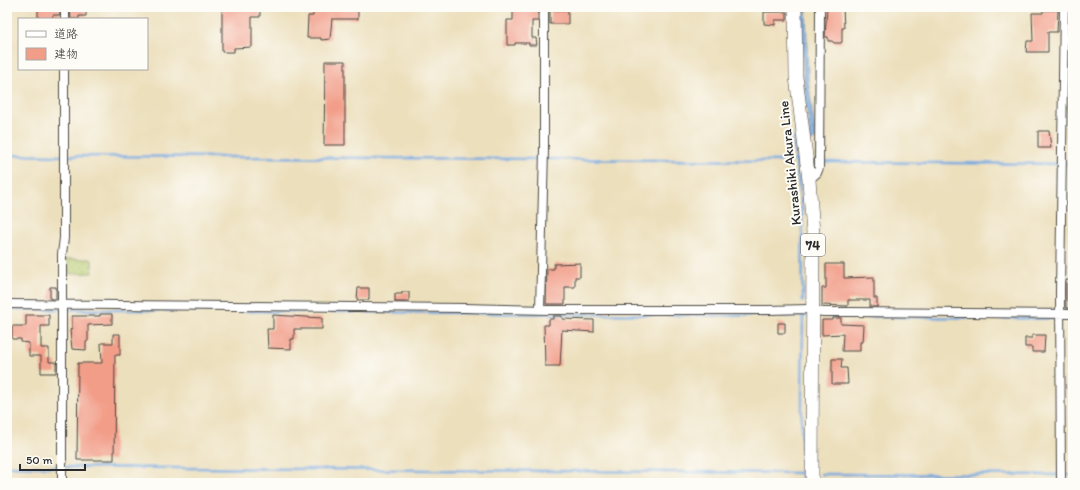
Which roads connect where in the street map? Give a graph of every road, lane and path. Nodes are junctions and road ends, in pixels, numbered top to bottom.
1 (65, 7) edge
2 (544, 7) edge
3 (795, 7) edge
4 (1064, 7) edge
5 (820, 8) edge
6 (65, 18) edge
7 (64, 70) edge
8 (809, 180) junction
9 (7, 304) edge
10 (62, 308) junction
11 (540, 310) junction
12 (813, 310) junction
13 (1073, 314) edge
14 (1061, 318) junction
15 (1061, 478) edge
16 (62, 483) edge
17 (812, 483) edge

1 - 6 street
2 - 11 street
3 - 8 main road, Kurashiki Akura Line / 74
4 - 14 street
5 - 8 street
7 - 10 street
8 - 12 main road, Kurashiki Akura Line / 74
9 - 10 street
10 - 11 street
10 - 16 street
11 - 12 street
12 - 14 street
12 - 17 main road, Kurashiki Akura Line / 74
13 - 14 street
14 - 15 street

